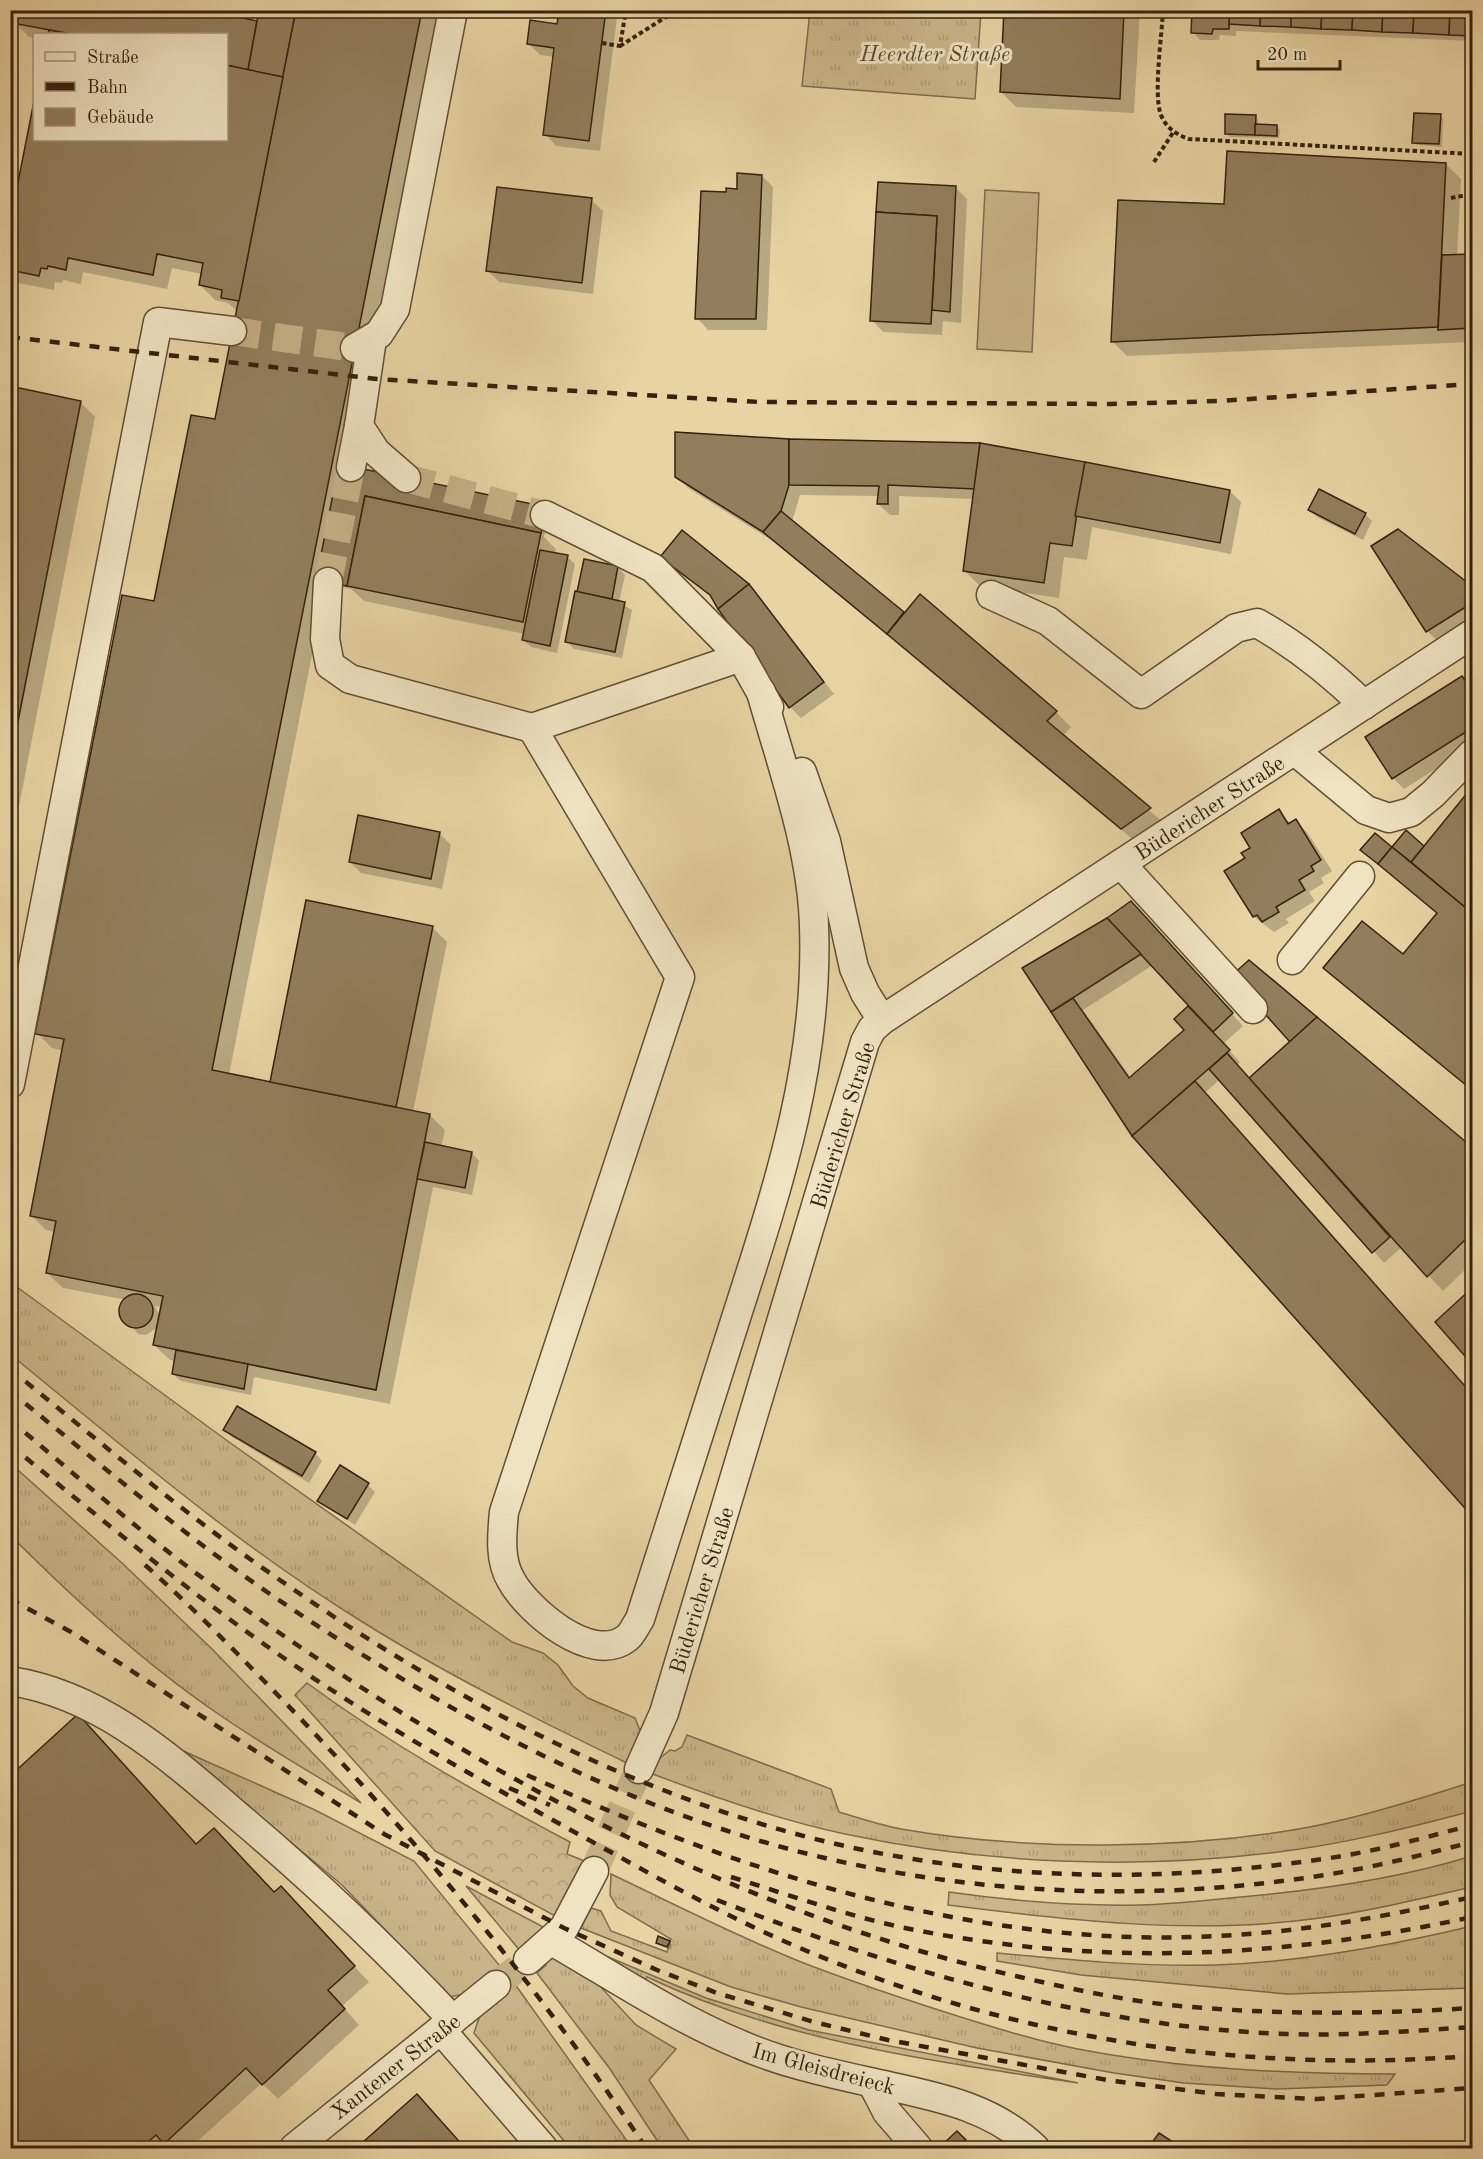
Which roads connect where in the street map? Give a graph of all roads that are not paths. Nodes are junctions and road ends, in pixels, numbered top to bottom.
1 (453, 10) edge
2 (232, 331) tunnel mouth
3 (359, 426) junction
4 (351, 467) tunnel mouth
5 (406, 478) tunnel mouth
6 (545, 515) tunnel mouth
7 (328, 582) tunnel mouth
8 (991, 595) dead end
9 (1472, 636) edge
10 (741, 657) junction
11 (761, 692) junction
12 (1364, 705) junction
13 (532, 728) junction
14 (1295, 751) junction
15 (1473, 754) edge
16 (1121, 864) junction
17 (1360, 876) dead end
18 (1292, 960) dead end
19 (1253, 1009) dead end
20 (882, 1020) junction
21 (10, 1084) edge
22 (10, 1682) edge
23 (639, 1769) tunnel mouth
24 (594, 1871) tunnel mouth
25 (552, 1941) junction
26 (528, 1960) tunnel mouth
27 (496, 1986) tunnel mouth
28 (447, 2025) junction
29 (872, 2083) junction
30 (294, 2148) edge
31 (543, 2148) edge
32 (918, 2148) edge
33 (1035, 2148) edge

1 - 3 street
2 - 21 street
3 - 4 street
3 - 5 street
6 - 10 street
7 - 13 street
8 - 12 street
9 - 12 street, Büdericher Straße
10 - 11 street
10 - 13 street
11 - 13 street
11 - 20 street
12 - 14 street, Büdericher Straße
14 - 15 street
14 - 16 street, Büdericher Straße
16 - 19 street
16 - 20 street, Büdericher Straße
17 - 18 street
20 - 23 street, Büdericher Straße
22 - 28 street
24 - 25 street
25 - 26 street
25 - 29 street, Im Gleisdreieck
27 - 28 street, Xantener Straße
28 - 30 street, Xantener Straße
28 - 31 street
29 - 32 street
29 - 33 street, Im Gleisdreieck

